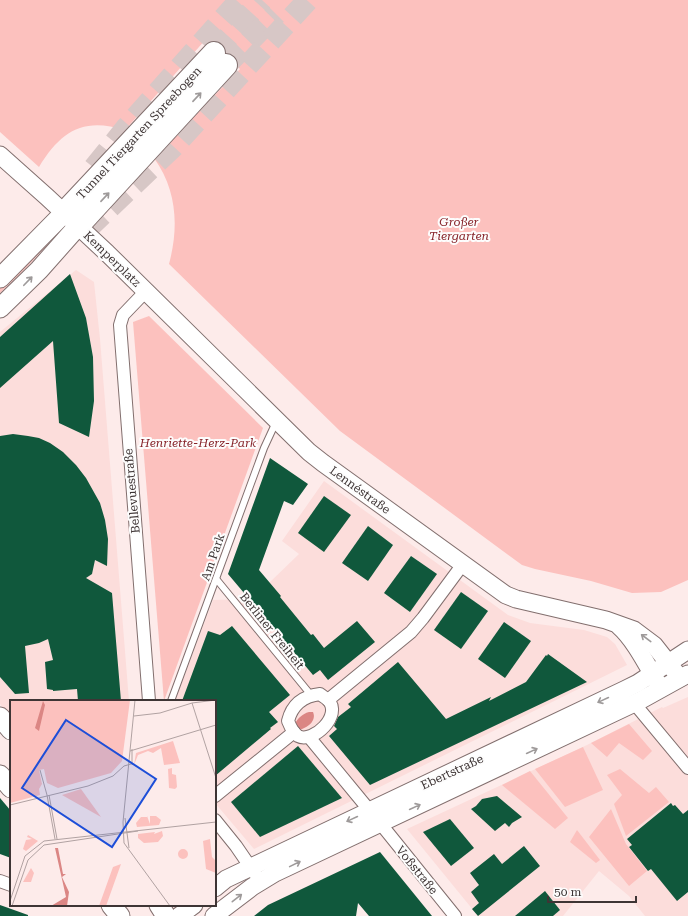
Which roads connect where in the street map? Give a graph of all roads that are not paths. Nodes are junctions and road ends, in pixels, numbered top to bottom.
1 (220, 59) tunnel mouth
2 (0, 155) edge
3 (71, 219) junction
4 (0, 278) edge
5 (146, 292) junction
6 (0, 308) edge
7 (277, 420) junction
8 (463, 564) junction
9 (217, 580) junction
10 (616, 624) junction
11 (688, 650) edge
12 (668, 662) junction
13 (652, 673) junction
14 (684, 676) edge
15 (662, 688) junction
16 (311, 695) junction
17 (149, 700) edge
18 (171, 700) edge
19 (328, 700) junction
20 (634, 703) junction
21 (0, 718) edge
22 (10, 729) edge
23 (294, 732) junction
24 (309, 736) junction
25 (688, 768) edge
26 (0, 775) edge
27 (10, 787) edge
28 (216, 795) edge
29 (375, 817) junction
30 (216, 821) edge
31 (255, 874) junction
32 (0, 881) edge
33 (10, 885) edge
34 (216, 887) edge
35 (112, 906) edge
36 (160, 906) edge
37 (193, 906) edge
38 (120, 916) edge
39 (166, 916) edge
40 (179, 916) edge
41 (214, 916) edge
42 (454, 916) edge

1 - 3 highway, Tunnel Tiergarten Spreebogen
2 - 3 main road, Kemperplatz
3 - 4 main road
3 - 5 main road, Kemperplatz
6 -> 3 main road
5 - 7 main road, Lennéstraße
5 - 17 street, Bellevuestraße
7 - 8 main road, Lennéstraße
7 - 9 lane, Am Park
8 - 10 main road, Lennéstraße
8 - 19 street
9 - 16 lane, Berliner Freiheit
9 - 18 lane, Am Park
12 -> 10 main road, Lennéstraße
10 - 13 main road
11 - 12 main road, Ebertstraße
12 - 13 main road, Ebertstraße
12 - 14 main road, Ebertstraße
13 - 15 main road
13 -> 29 main road, Ebertstraße
14 - 15 main road, Ebertstraße
15 - 20 main road, Ebertstraße
16 - 19 street
16 - 23 street
19 - 24 street
20 - 25 street
29 -> 20 main road, Ebertstraße
21 - 22 main road
23 - 24 street
23 - 28 street
24 - 29 street, Voßstraße
26 - 27 main road
29 - 31 main road, Ebertstraße
29 - 42 street, Voßstraße
30 - 31 street
31 - 34 main road
41 -> 31 main road
32 - 33 street
35 - 38 main road
36 - 39 main road
37 - 40 main road

